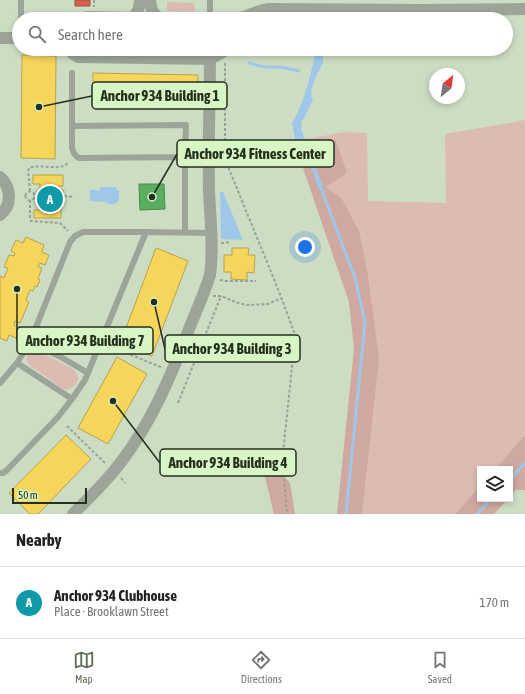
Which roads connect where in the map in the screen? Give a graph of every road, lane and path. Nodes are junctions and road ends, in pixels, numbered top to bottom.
1 (21, 0) edge
2 (140, 0) edge
3 (150, 0) edge
4 (210, 0) edge
5 (286, 9) junction
6 (525, 9) edge
7 (21, 12) edge
8 (138, 12) edge
9 (153, 12) edge
10 (210, 12) edge
11 (258, 12) edge
12 (282, 12) edge
13 (0, 38) edge
14 (12, 38) edge
15 (76, 56) edge
16 (122, 56) edge
17 (210, 56) edge
18 (226, 56) edge
19 (72, 74) dead end
20 (72, 126) junction
21 (185, 157) junction
22 (68, 163) dead end
23 (0, 177) edge
24 (30, 191) junction
25 (64, 196) dead end
26 (74, 197) dead end
27 (30, 200) junction
28 (0, 215) edge
29 (68, 231) dead end
30 (146, 232) junction
31 (186, 232) junction
32 (215, 238) junction
33 (231, 242) dead end
34 (215, 279) dead end
35 (256, 281) dead end
36 (202, 296) junction
37 (221, 296) junction
38 (282, 298) junction
39 (30, 342) junction
40 (112, 347) dead end
41 (17, 363) junction
42 (168, 370) dead end
43 (88, 373) junction
44 (0, 383) edge
45 (72, 399) junction
46 (178, 402) dead end
47 (67, 426) dead end
48 (114, 471) junction
49 (0, 473) edge
50 (125, 483) dead end
51 (73, 514) edge
52 (287, 514) edge

1 - 7 lane
2 - 8 street
3 - 9 street
4 - 10 lane
5 - 6 street
5 - 11 street
5 - 12 street
13 - 14 street
15 - 16 street
17 - 32 street
18 - 38 path
19 - 20 lane
20 - 21 lane
20 - 21 lane
21 - 31 lane
22 - 24 path
23 - 28 street
24 - 27 path
24 - 27 path
25 - 26 path
27 - 29 path
30 - 31 lane
30 - 39 lane
30 - 43 lane
31 - 32 lane
32 - 33 path
32 - 36 street
34 - 35 path
36 - 37 path
36 - 48 street
37 - 38 path
37 - 46 path
38 - 52 path
39 - 41 lane
39 - 43 lane
40 - 42 path
41 - 44 lane
41 - 45 lane
43 - 45 lane
45 - 49 lane
47 - 48 path
48 - 50 path
48 - 51 street

